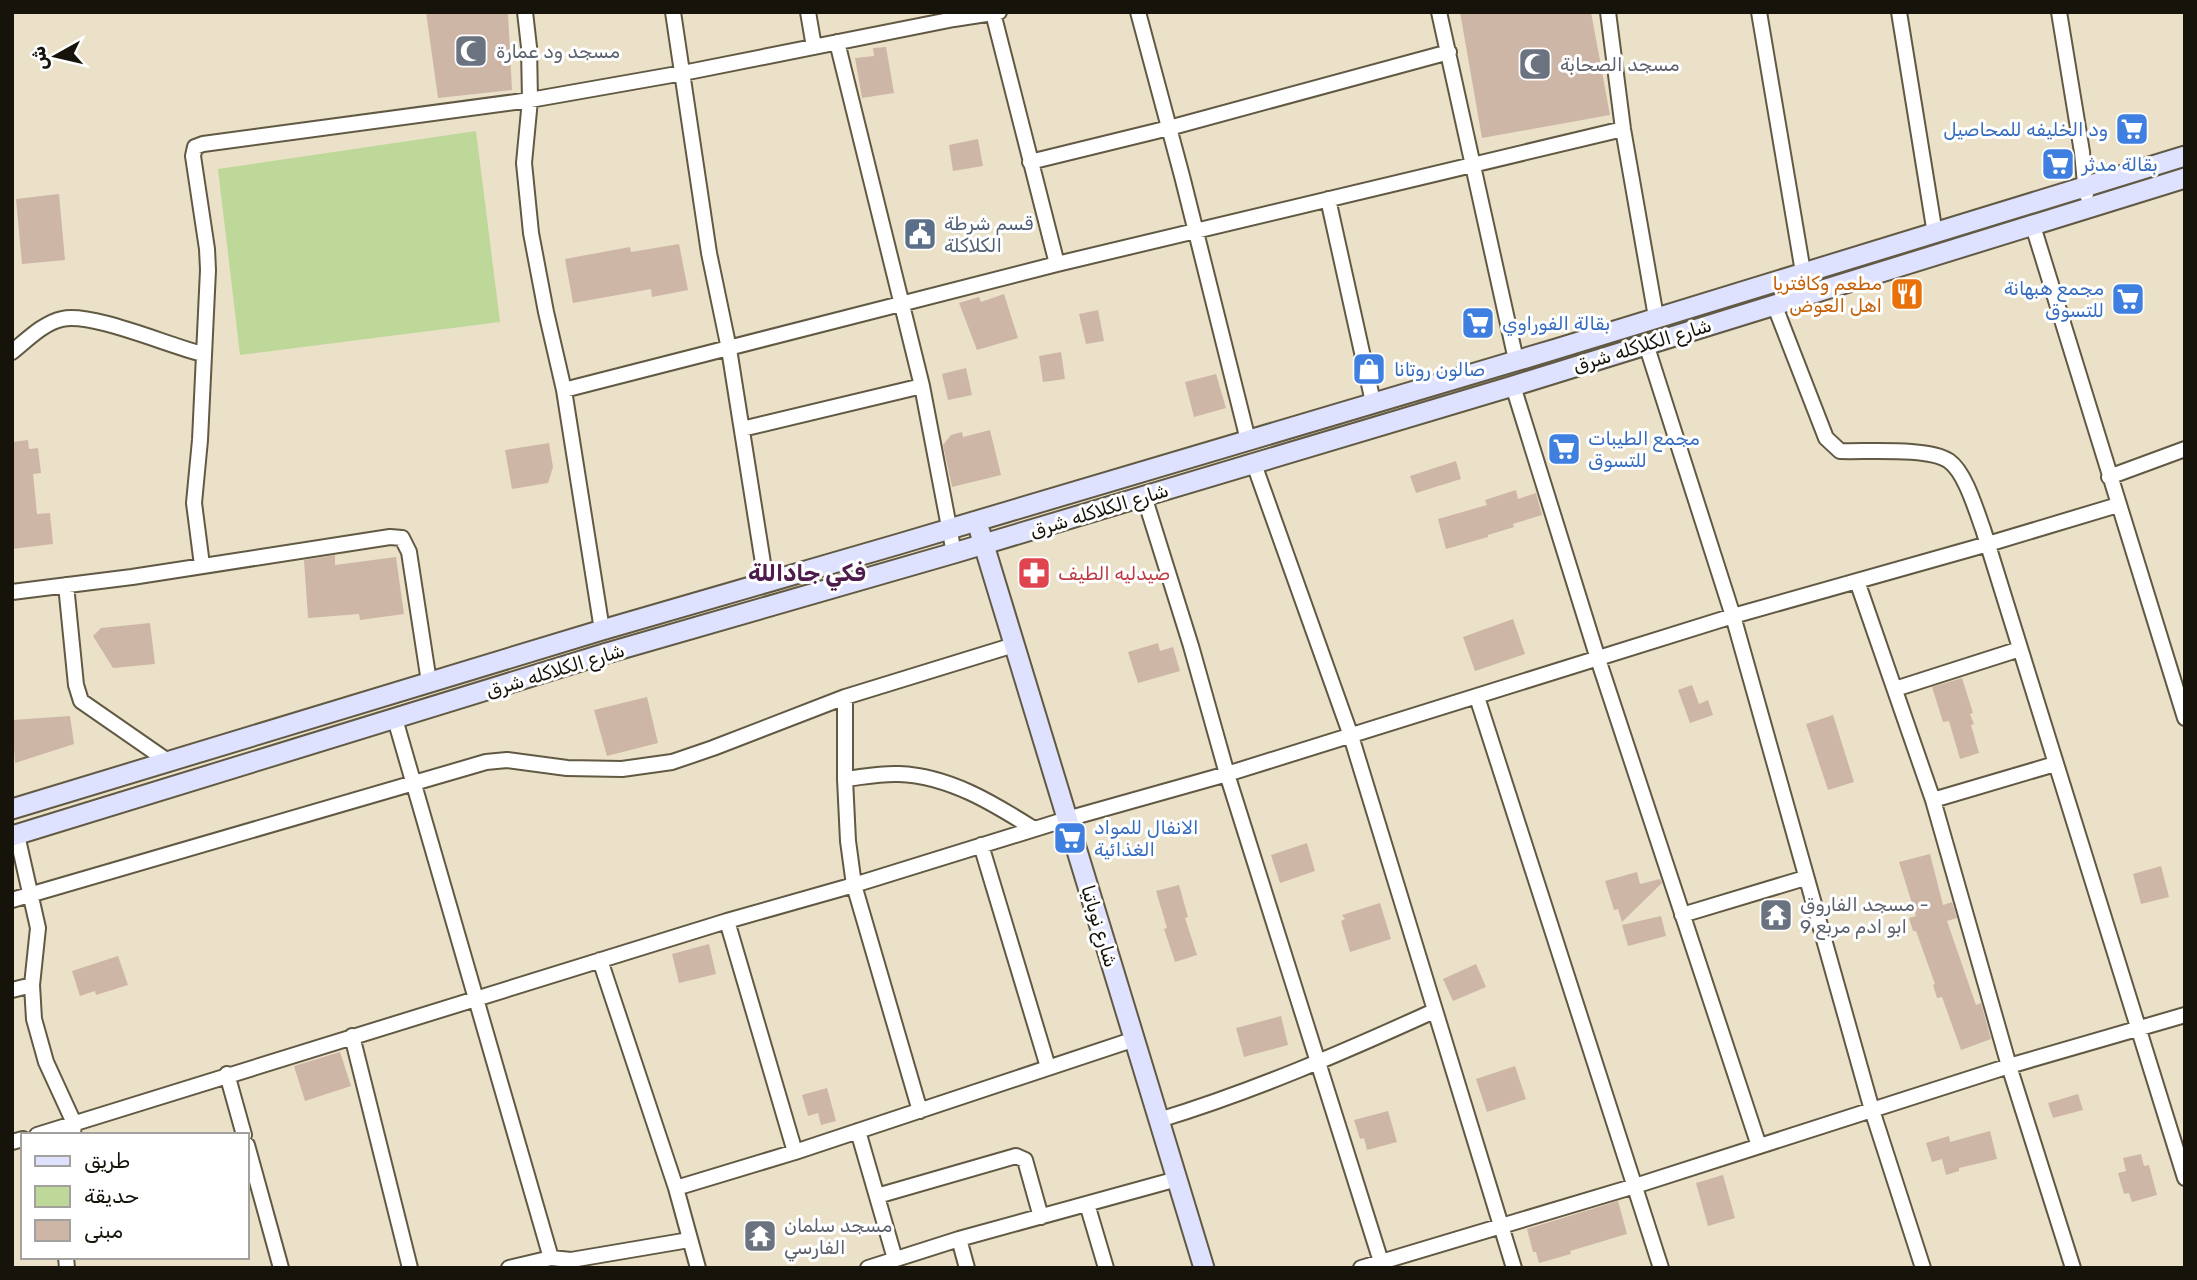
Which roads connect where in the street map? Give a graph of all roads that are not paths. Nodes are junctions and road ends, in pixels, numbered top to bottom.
1 (526, 12) edge
2 (673, 12) edge
3 (808, 12) edge
4 (1138, 12) edge
5 (1439, 12) edge
6 (1608, 12) edge
7 (1759, 12) edge
8 (1899, 12) edge
9 (2059, 12) edge
10 (996, 13) edge
11 (954, 16) edge
12 (837, 42) junction
13 (814, 47) junction
14 (1448, 52) junction
15 (683, 74) junction
16 (530, 100) junction
17 (1169, 128) junction
18 (1623, 129) junction
19 (2185, 156) edge
20 (1030, 162) junction
21 (1473, 165) junction
22 (2185, 178) edge
23 (2086, 188) junction
24 (1328, 199) junction
25 (2086, 209) junction
26 (2033, 226) junction
27 (1196, 232) junction
28 (1935, 234) junction
29 (1057, 264) junction
30 (1803, 272) junction
31 (902, 303) junction
32 (1774, 304) junction
33 (1656, 317) junction
34 (1646, 344) junction
35 (729, 349) junction
36 (12, 352) edge
37 (203, 354) junction
38 (1516, 360) junction
39 (922, 386) junction
40 (1513, 386) junction
41 (564, 390) junction
42 (1373, 402) junction
43 (742, 429) junction
44 (1248, 440) junction
45 (2185, 449) edge
46 (1254, 464) junction
47 (2109, 477) junction
48 (1144, 496) junction
49 (2118, 505) junction
50 (976, 520) junction
51 (948, 529) junction
52 (1988, 544) junction
53 (983, 545) junction
54 (954, 553) junction
55 (202, 565) junction
56 (766, 582) junction
57 (1857, 582) junction
58 (66, 585) junction
59 (12, 592) edge
60 (1732, 616) junction
61 (602, 630) junction
62 (1014, 645) junction
63 (2020, 649) junction
64 (1598, 659) junction
65 (429, 682) junction
66 (1895, 688) junction
67 (845, 697) junction
68 (1478, 697) junction
69 (2185, 718) edge
70 (395, 719) junction
71 (1351, 736) junction
72 (169, 762) junction
73 (2055, 764) junction
74 (1227, 774) junction
75 (845, 779) junction
76 (412, 783) junction
77 (1933, 800) junction
78 (12, 809) edge
79 (1067, 818) junction
80 (1034, 829) junction
81 (15, 836) edge
82 (981, 845) junction
83 (1805, 878) junction
84 (854, 885) junction
85 (31, 893) junction
86 (12, 900) edge
87 (1682, 915) junction
88 (727, 920) junction
89 (600, 960) junction
90 (32, 985) junction
91 (12, 990) edge
92 (477, 998) junction
93 (1434, 1011) junction
94 (2185, 1015) edge
95 (2139, 1029) junction
96 (352, 1037) junction
97 (1135, 1040) junction
98 (1318, 1063) junction
99 (2009, 1066) junction
100 (1048, 1067) junction
101 (227, 1074) junction
102 (1872, 1110) junction
103 (920, 1111) junction
104 (1159, 1120) junction
105 (73, 1129) edge
106 (858, 1131) junction
107 (49, 1133) edge
108 (243, 1133) edge
109 (1759, 1146) junction
110 (248, 1149) edge
111 (795, 1152) junction
112 (2185, 1178) edge
113 (1177, 1179) junction
114 (1634, 1186) junction
115 (676, 1188) junction
116 (877, 1196) junction
117 (1087, 1205) junction
118 (1041, 1217) junction
119 (1501, 1226) junction
120 (959, 1239) junction
121 (689, 1240) junction
122 (551, 1258) junction
123 (895, 1259) junction
124 (1382, 1265) edge
125 (281, 1268) edge
126 (410, 1268) edge
127 (509, 1268) edge
128 (698, 1268) edge
129 (868, 1268) edge
130 (968, 1268) edge
131 (1106, 1268) edge
132 (1205, 1268) edge
133 (1361, 1268) edge
134 (1514, 1268) edge
135 (1661, 1268) edge
136 (1923, 1268) edge
137 (2073, 1268) edge

1 - 16 street
2 - 15 street
3 - 13 street
4 - 17 street
5 - 14 street
6 - 18 street
7 - 30 street
8 - 28 street
9 - 23 street
10 - 11 street
10 - 20 street
11 - 12 street
12 - 13 street
12 - 31 street
13 - 15 street
14 - 17 street
14 - 21 street
15 - 16 street
15 - 35 street
16 - 37 street
16 - 41 street
17 - 20 street
17 - 27 street
18 - 21 street
18 - 33 street
19 - 23 street, شارع الكلاكله شرق
20 - 29 street
21 - 24 street
21 - 38 street
22 - 25 street, شارع الكلاكله شرق
23 - 25 street
23 - 28 street, شارع الكلاكله شرق
24 - 27 street
24 - 42 street
25 - 26 street, شارع الكلاكله شرق
26 - 32 street, شارع الكلاكله شرق
26 - 47 street
27 - 29 street
27 - 44 street
28 - 30 street, شارع الكلاكله شرق
29 - 31 street
30 - 33 street, شارع الكلاكله شرق
31 - 35 street
31 - 39 street
32 - 34 street, شارع الكلاكله شرق
32 - 52 street
33 - 38 street, شارع الكلاكله شرق
34 - 40 street, شارع الكلاكله شرق
34 - 60 street
35 - 41 street
35 - 43 street
36 - 37 street
37 - 55 street
38 - 42 street, شارع الكلاكله شرق
39 - 43 street
39 - 51 street
40 - 46 street, شارع الكلاكله شرق
40 - 64 street
41 - 61 street
42 - 44 street, شارع الكلاكله شرق
43 - 56 street
44 - 50 street, شارع الكلاكله شرق
45 - 47 street
46 - 48 street, شارع الكلاكله شرق
46 - 71 street
47 - 49 street
48 - 53 street, شارع الكلاكله شرق
48 - 74 street
49 - 52 street
49 - 69 street
50 - 51 street, شارع الكلاكله شرق
50 - 53 street, شارع نوباتيا
51 - 54 street
51 - 56 street, شارع الكلاكله شرق
52 - 57 street
52 - 63 street
53 - 54 street, شارع الكلاكله شرق
53 - 62 street, شارع نوباتيا
54 - 70 street, شارع الكلاكله شرق
55 - 58 street
55 - 65 street
56 - 61 street, شارع الكلاكله شرق
57 - 60 street
57 - 66 street
58 - 59 street
58 - 72 street
60 - 64 street
60 - 83 street
61 - 65 street, شارع الكلاكله شرق
62 - 67 street
62 - 79 street, شارع نوباتيا
63 - 66 street
63 - 73 street
64 - 68 street
64 - 87 street
65 - 72 street, شارع الكلاكله شرق
66 - 77 street
67 - 75 street
67 - 76 street
68 - 71 street
68 - 114 street
70 - 76 street
70 - 81 street, شارع الكلاكله شرق
71 - 74 street
71 - 93 street
72 - 78 street, شارع الكلاكله شرق
73 - 77 street
73 - 95 street
74 - 79 street
74 - 98 street
75 - 80 street
75 - 84 street
76 - 85 street
76 - 92 street
77 - 99 street
79 - 80 street
79 - 97 street, شارع نوباتيا
80 - 82 street
81 - 85 street
82 - 84 street
82 - 100 street
83 - 87 street
83 - 102 street
84 - 88 street
84 - 103 street
85 - 86 street
85 - 90 street
87 - 109 street
88 - 89 street
88 - 111 street
89 - 92 street
89 - 115 street
90 - 91 street
90 - 105 street
92 - 96 street
92 - 122 street
93 - 98 street
93 - 119 street
94 - 95 street
95 - 99 street
95 - 112 street
96 - 101 street
96 - 126 street
97 - 100 street
97 - 104 street, شارع نوباتيا
98 - 104 street
98 - 124 street
99 - 102 street
99 - 137 street
100 - 103 street
101 - 105 street
101 - 108 street
102 - 109 street
102 - 136 street
103 - 106 street
104 - 113 street, شارع نوباتيا
105 - 107 street
106 - 111 street
106 - 116 street
109 - 114 street
110 - 125 street
111 - 115 street
113 - 117 street
113 - 132 street, شارع نوباتيا
114 - 119 street
114 - 135 street
115 - 121 street
116 - 118 street
116 - 123 street
117 - 118 street
117 - 131 street
118 - 120 street
119 - 124 street
119 - 134 street
120 - 123 street
120 - 130 street
121 - 122 street
121 - 128 street
122 - 127 street
123 - 129 street
124 - 133 street

